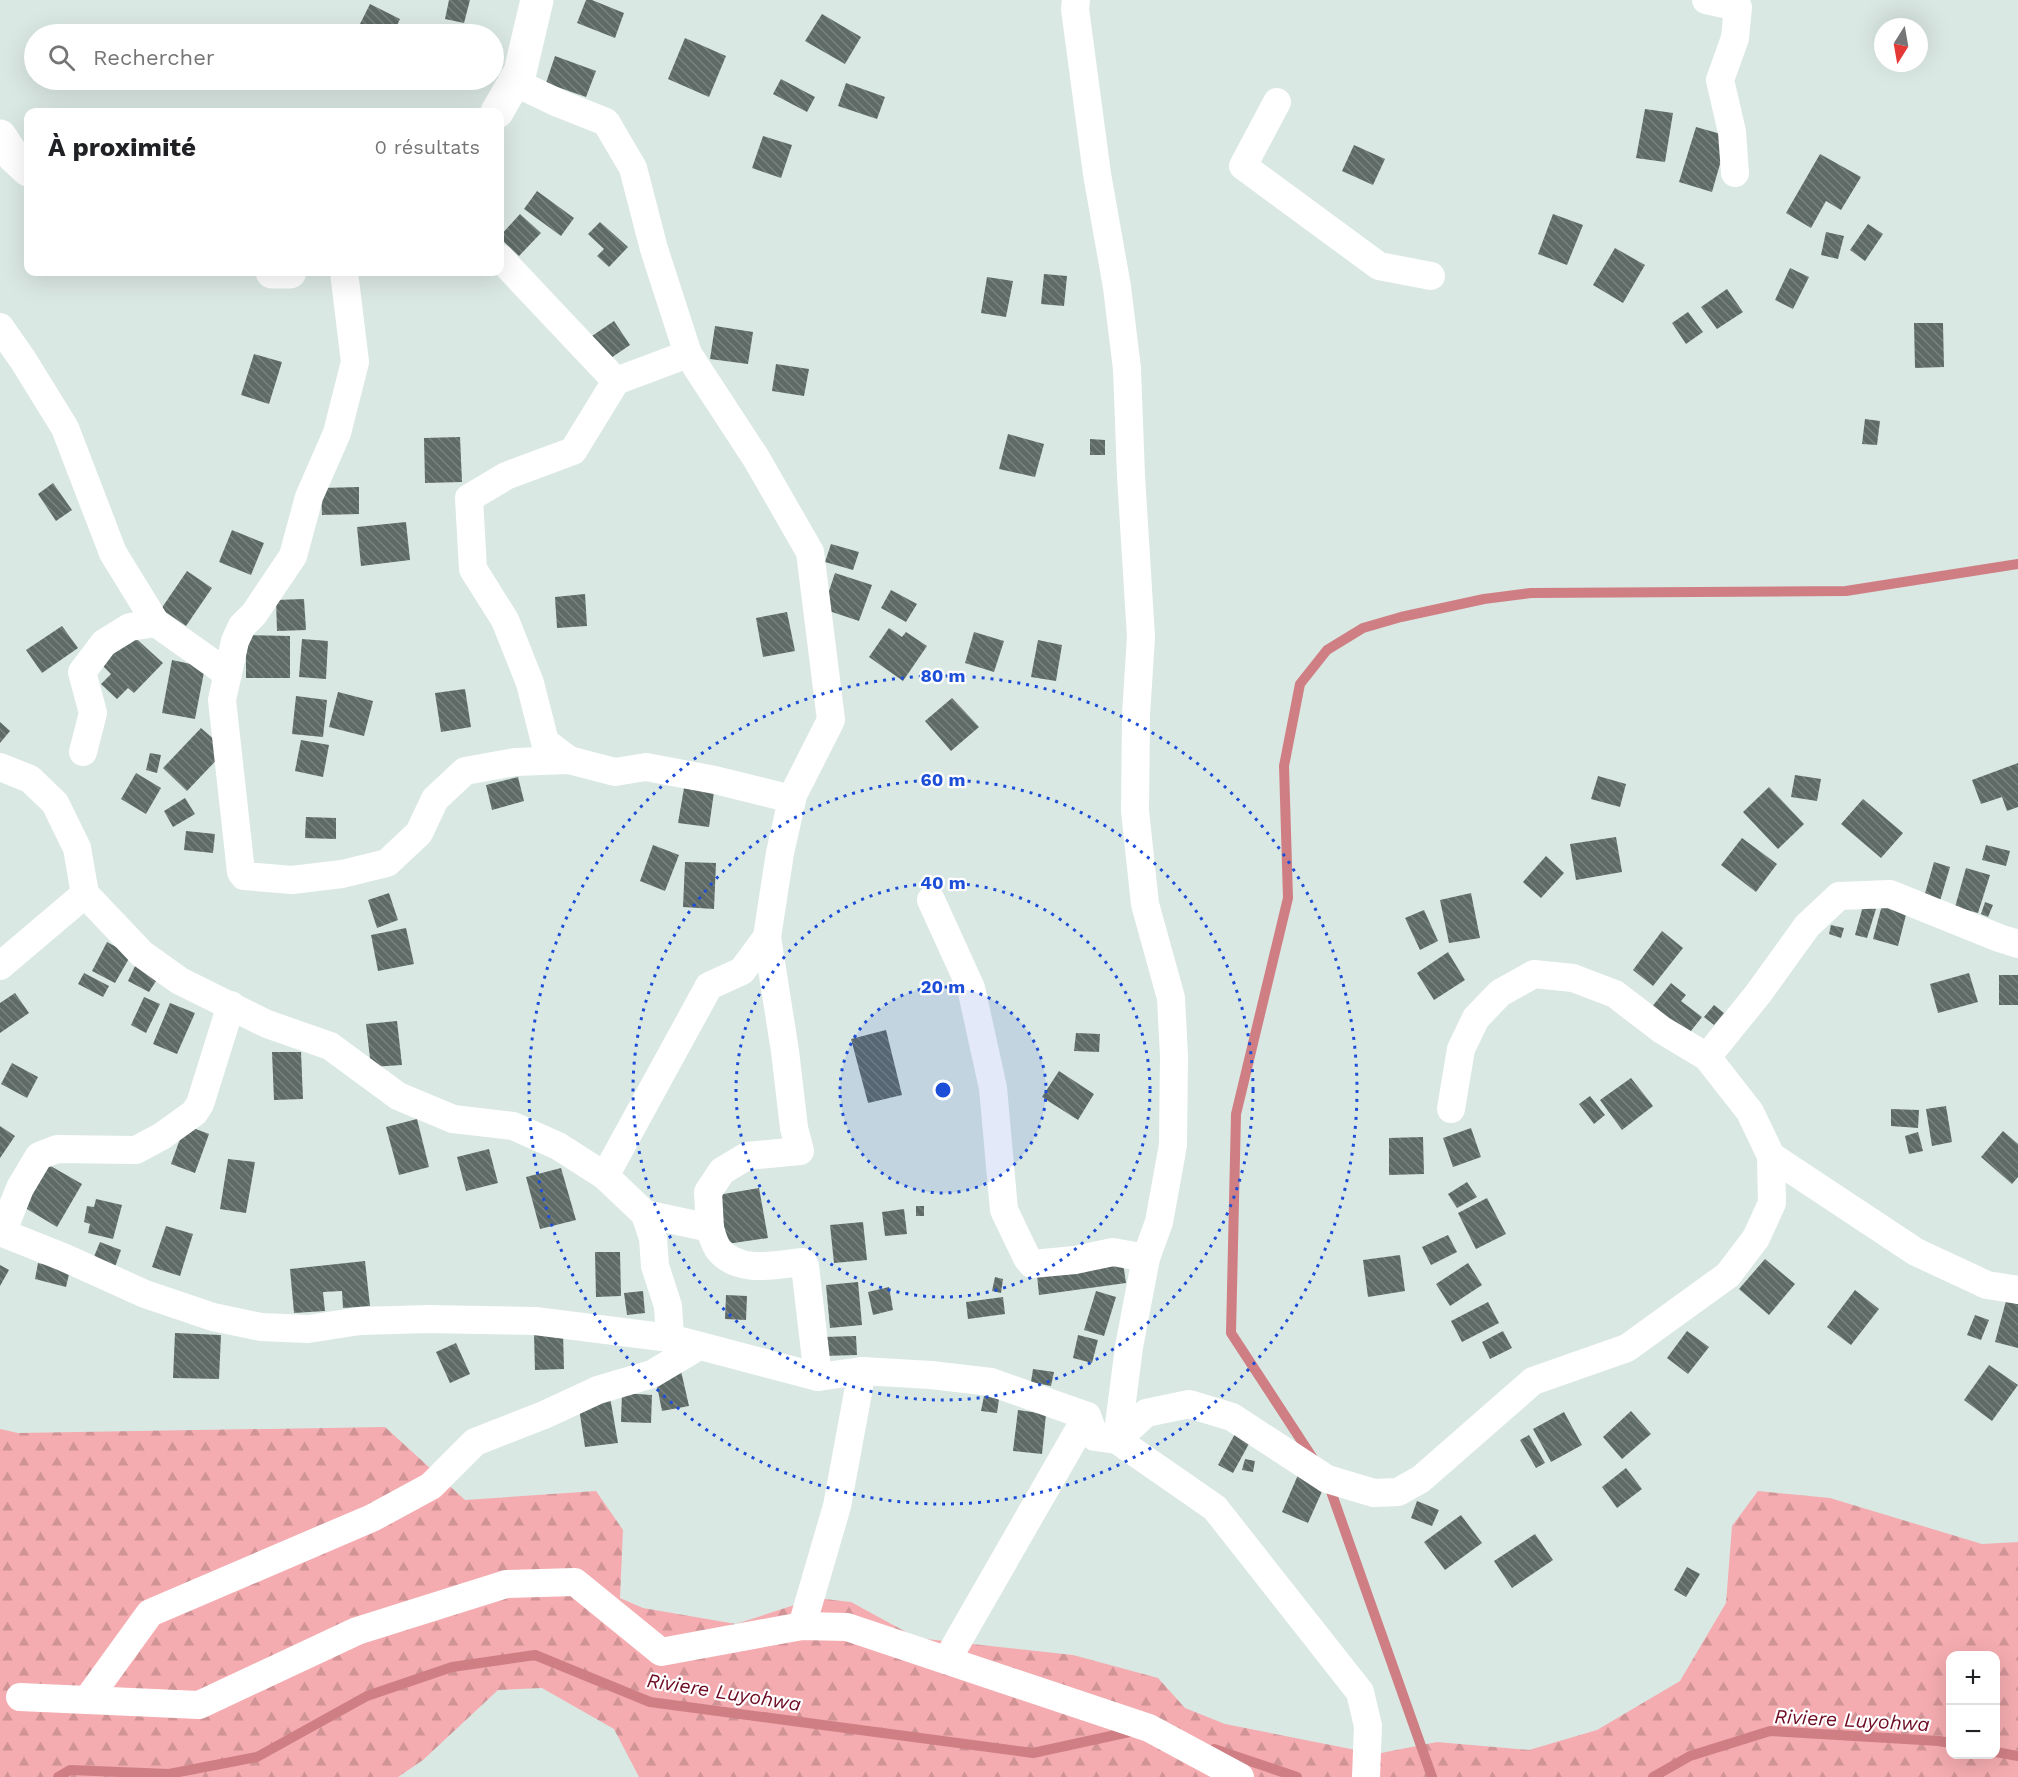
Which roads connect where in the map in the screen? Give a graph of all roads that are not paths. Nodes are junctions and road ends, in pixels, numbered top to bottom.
1 (537, 0) edge
2 (1076, 0) edge
3 (1706, 0) edge
4 (514, 82) junction
5 (1277, 102) dead end
6 (500, 108) edge
7 (0, 136) edge
8 (24, 166) edge
9 (1735, 173) dead end
10 (504, 262) edge
11 (344, 276) edge
12 (1431, 276) dead end
13 (0, 327) edge
14 (688, 354) junction
15 (615, 381) junction
16 (156, 623) junction
17 (228, 675) junction
18 (83, 752) dead end
19 (569, 760) junction
20 (0, 767) edge
21 (792, 799) junction
22 (85, 894) junction
23 (931, 900) dead end
24 (767, 937) junction
25 (2018, 944) edge
26 (0, 966) edge
27 (231, 1005) junction
28 (1707, 1057) junction
29 (1451, 1108) dead end
30 (1771, 1156) junction
31 (605, 1176) junction
32 (645, 1214) junction
33 (710, 1228) junction
34 (1, 1233) edge
35 (1146, 1258) junction
36 (2018, 1290) edge
37 (670, 1338) junction
38 (699, 1346) junction
39 (862, 1371) junction
40 (818, 1377) junction
41 (1087, 1416) junction
42 (1117, 1440) junction
43 (802, 1626) junction
44 (947, 1660) junction
45 (20, 1697) dead end
46 (87, 1700) junction
47 (1240, 1777) edge
48 (1366, 1777) edge

1 - 4 highway
2 - 35 street
3 - 9 street
4 - 6 highway
4 - 14 street
5 - 12 street
7 - 8 highway
10 - 15 street
11 - 17 street
13 - 16 street
14 - 15 street
14 - 21 street
15 - 19 street
16 - 17 street
16 - 18 street
17 - 19 street
19 - 21 street
20 - 22 street
21 - 24 street
22 - 26 street
22 - 27 street
23 - 35 street
24 - 31 street
24 - 33 street
25 - 28 street
27 - 31 street
27 - 34 street
28 - 29 street
28 - 30 street
30 - 36 street
30 - 42 street
31 - 32 street
32 - 33 street
32 - 37 street
33 - 40 street
34 - 37 street
35 - 42 street
37 - 38 street
38 - 40 street
38 - 46 street
39 - 40 street
39 - 41 street
39 - 43 street
41 - 42 street
41 - 44 street
42 - 48 street
43 - 44 street
43 - 46 street
44 - 47 street
45 - 46 street

